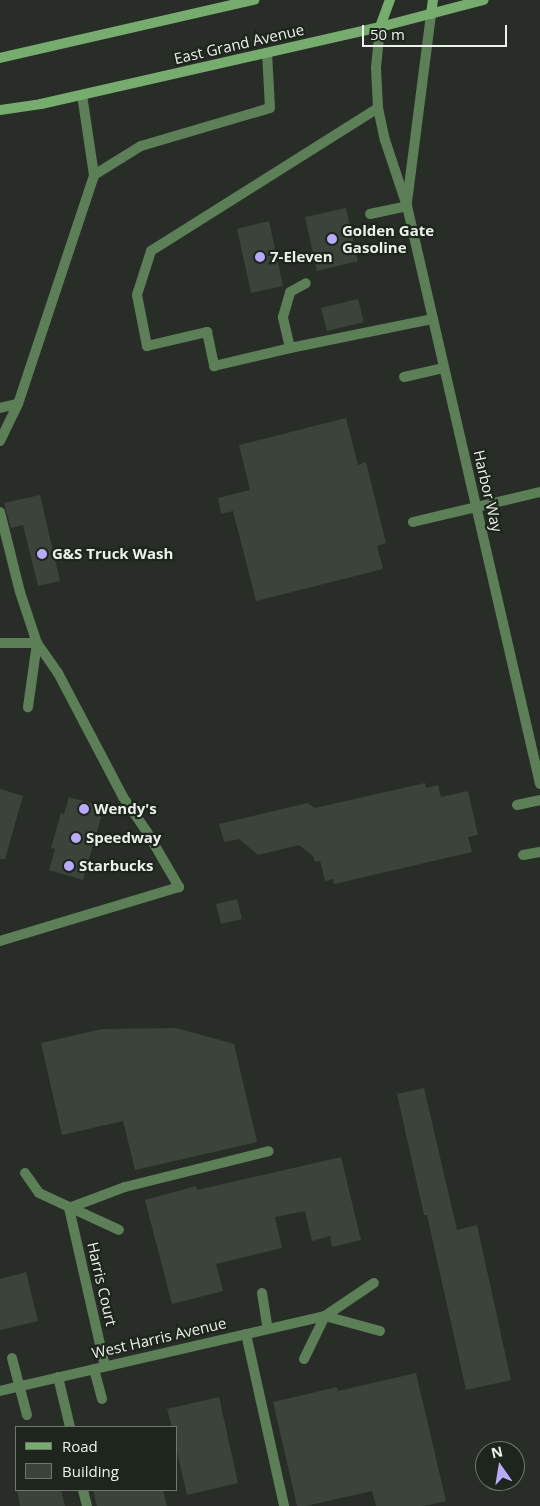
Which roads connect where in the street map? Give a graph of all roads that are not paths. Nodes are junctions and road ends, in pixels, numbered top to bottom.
1 (254, 0) edge
2 (390, 0) edge
3 (433, 0) edge
4 (484, 0) edge
5 (431, 14) junction
6 (380, 27) junction
7 (267, 53) junction
8 (0, 58) edge
9 (82, 95) junction
10 (378, 108) junction
11 (1, 111) edge
12 (94, 175) junction
13 (407, 206) junction
14 (370, 214) dead end
15 (306, 283) dead end
16 (433, 319) junction
17 (290, 348) junction
18 (444, 368) junction
19 (404, 377) dead end
20 (18, 404) junction
21 (0, 408) edge
22 (0, 441) edge
23 (540, 492) edge
24 (476, 506) junction
25 (0, 512) edge
26 (414, 522) dead end
27 (0, 643) edge
28 (37, 643) junction
29 (28, 707) dead end
30 (540, 784) edge
31 (540, 800) edge
32 (517, 805) dead end
33 (540, 852) edge
34 (523, 856) dead end
35 (0, 941) edge
36 (269, 1151) dead end
37 (25, 1173) dead end
38 (69, 1208) junction
39 (119, 1230) dead end
40 (374, 1283) dead end
41 (262, 1293) dead end
42 (325, 1316) junction
43 (268, 1329) junction
44 (380, 1331) dead end
45 (246, 1334) junction
46 (12, 1358) dead end
47 (304, 1359) dead end
48 (105, 1366) junction
49 (94, 1369) junction
50 (58, 1377) junction
51 (20, 1386) junction
52 (0, 1390) edge
53 (102, 1399) dead end
54 (27, 1415) dead end
55 (70, 1426) edge
56 (83, 1491) edge
57 (87, 1506) edge
58 (284, 1506) edge

1 - 8 main road
2 - 6 main road
3 - 5 main road
4 - 5 main road, East Grand Avenue
5 - 6 main road, East Grand Avenue
5 - 13 street, Harbor Way
6 - 7 main road, East Grand Avenue
6 - 10 street, Harbor Way
7 - 9 main road, East Grand Avenue
7 - 12 street
9 - 11 main road, East Grand Avenue
9 - 12 street
10 - 13 street, Harbor Way
10 - 17 street
12 - 20 street
13 - 14 street
13 - 16 street, Harbor Way
15 - 17 street
16 - 17 street
16 - 18 street, Harbor Way
18 - 19 street
18 - 24 street, Harbor Way
20 - 21 street
20 - 22 street
23 - 24 street
24 - 26 street
24 - 30 street, Harbor Way
25 - 28 street
27 - 28 street
28 - 29 street
28 - 35 street
31 - 32 street
33 - 34 street
36 - 38 street
37 - 38 street
38 - 39 street
38 - 48 street, Harris Court
40 - 42 street
41 - 43 street
42 - 43 street, West Harris Avenue
42 - 44 street
42 - 47 street
43 - 45 street, West Harris Avenue
45 - 48 street, West Harris Avenue
45 - 58 street
46 - 51 street
48 - 49 street, West Harris Avenue
49 - 50 street, West Harris Avenue
49 - 53 street
50 - 51 street, West Harris Avenue
50 - 55 street
51 - 52 street, West Harris Avenue
51 - 54 street
56 - 57 street

